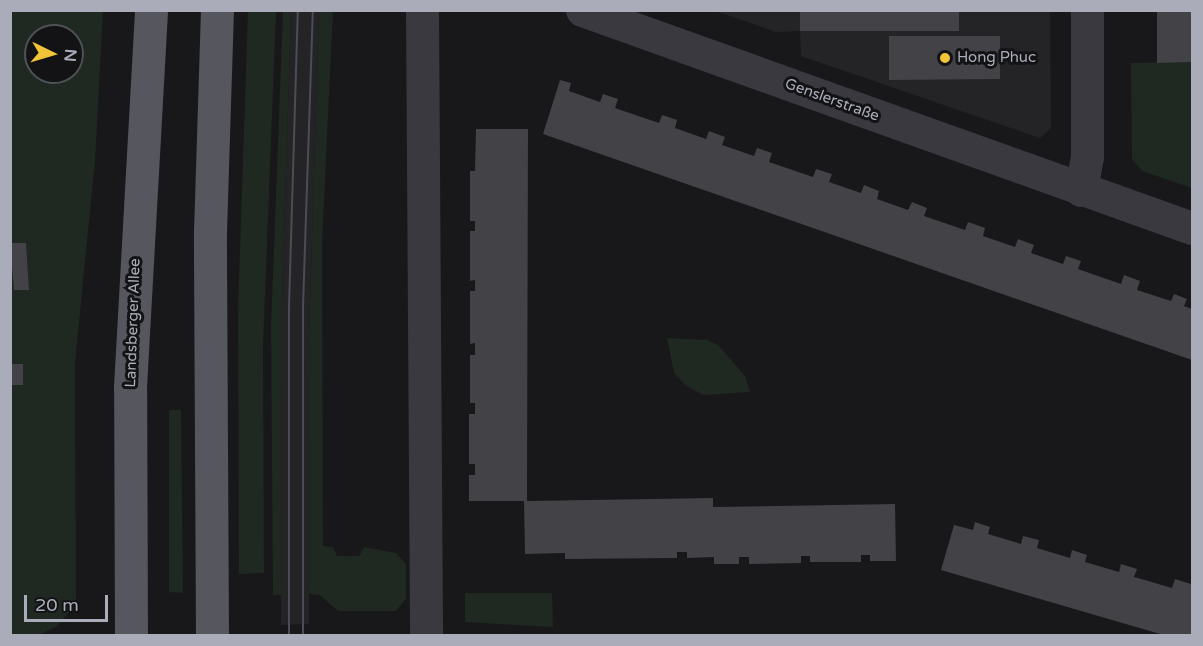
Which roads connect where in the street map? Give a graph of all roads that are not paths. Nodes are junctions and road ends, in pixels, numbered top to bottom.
1 (151, 10) edge
2 (217, 10) edge
3 (422, 10) edge
4 (582, 10) edge
5 (1087, 10) edge
6 (1081, 189) junction
7 (1192, 228) edge
8 (131, 636) edge
9 (212, 636) edge
10 (426, 636) edge

1 - 8 main road, Landsberger Allee
2 - 9 main road
3 - 10 street
4 - 6 street, Genslerstraße
5 - 6 street
6 - 7 street, Genslerstraße

